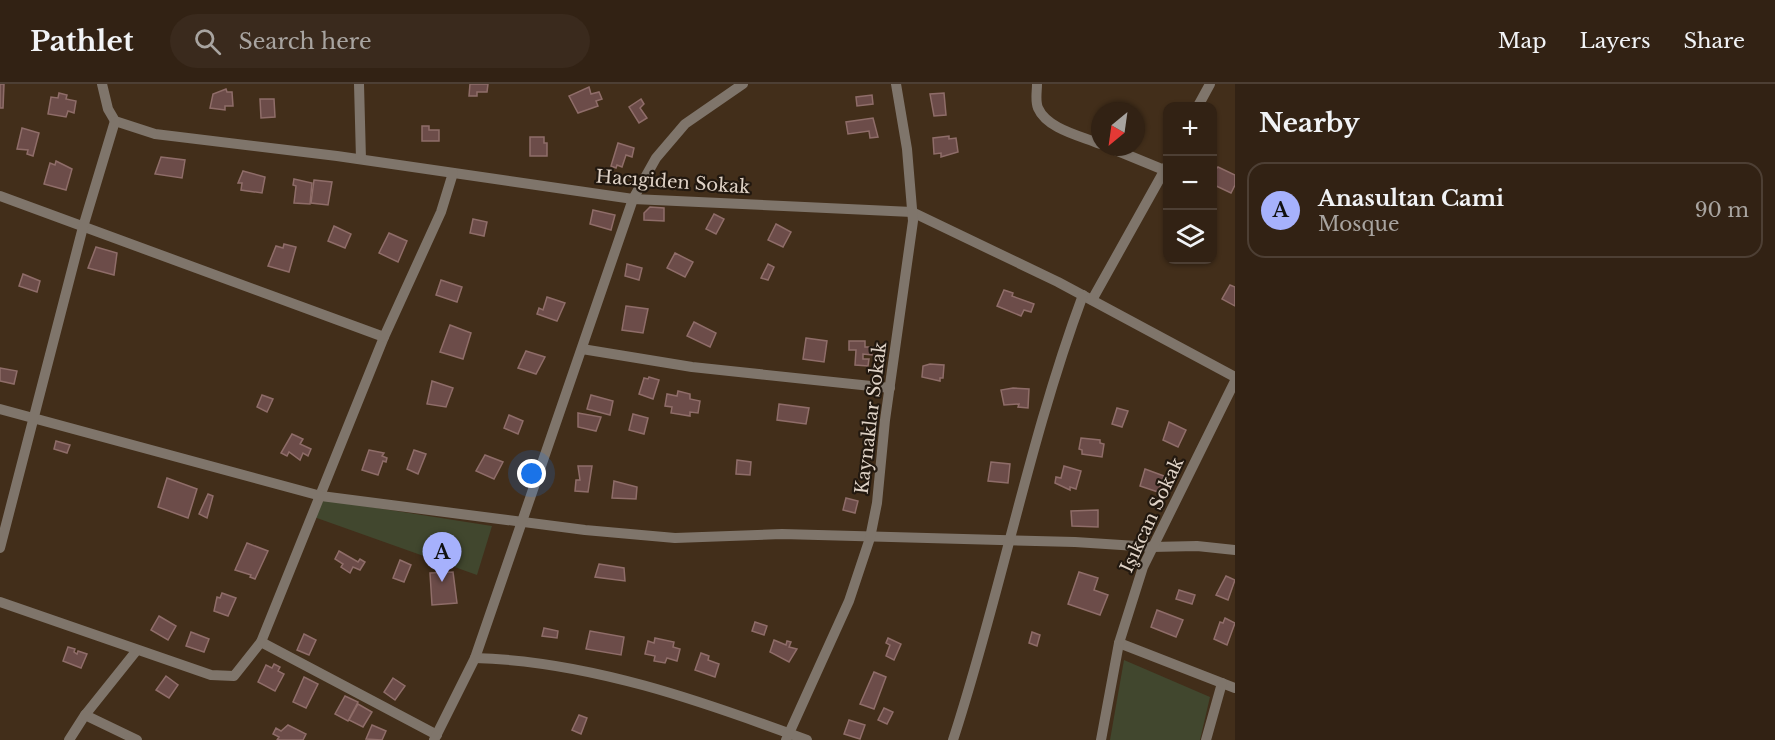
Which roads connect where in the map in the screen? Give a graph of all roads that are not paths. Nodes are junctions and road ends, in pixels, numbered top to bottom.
1 (102, 84) edge
2 (359, 84) edge
3 (896, 84) edge
4 (1037, 84) edge
5 (1210, 84) edge
6 (742, 85) edge
7 (1200, 102) edge
8 (115, 121) junction
9 (1091, 140) edge
10 (1134, 156) edge
11 (361, 159) junction
12 (1163, 166) edge
13 (1163, 172) edge
14 (453, 173) junction
15 (0, 195) edge
16 (633, 199) junction
17 (912, 212) junction
18 (82, 227) junction
19 (1088, 297) junction
20 (384, 337) junction
21 (582, 349) junction
22 (1235, 379) edge
23 (890, 388) junction
24 (0, 409) edge
25 (35, 417) junction
26 (321, 496) junction
27 (523, 522) junction
28 (870, 538) junction
29 (1009, 541) junction
30 (1152, 547) junction
31 (0, 548) edge
32 (1235, 550) edge
33 (0, 602) edge
34 (261, 642) junction
35 (1119, 643) junction
36 (136, 650) junction
37 (475, 658) junction
38 (1222, 683) junction
39 (1235, 688) edge
40 (85, 715) junction
41 (788, 737) edge
42 (435, 738) edge
43 (69, 740) edge
44 (137, 740) edge
45 (807, 740) edge
46 (953, 740) edge
47 (1101, 740) edge
48 (1206, 740) edge

1 - 8 street
2 - 11 street
3 - 17 street, Kaynaklar Sokak
4 - 9 street
5 - 7 street
6 - 16 street
8 - 11 street, Hacıgiden Sokak
8 - 18 street
10 - 12 street
11 - 14 street, Hacıgiden Sokak
13 - 19 street
14 - 16 street, Hacıgiden Sokak
14 - 20 street
15 - 18 street
16 - 17 street, Hacıgiden Sokak
16 - 21 street
17 - 19 street, Hacıgiden Sokak
17 - 23 street, Kaynaklar Sokak
18 - 20 street
18 - 25 street
19 - 22 street, Hacıgiden Sokak
19 - 29 street
20 - 26 street
21 - 23 street
21 - 27 street
22 - 30 street, Işıkcan Sokak
23 - 28 street, Kaynaklar Sokak
24 - 25 street
25 - 26 street
25 - 31 street
26 - 27 street
26 - 34 street
27 - 28 street
27 - 37 street
28 - 29 street
28 - 41 street, Kaynaklar Sokak
29 - 30 street
29 - 46 street
30 - 32 street
30 - 35 street, Işıkcan Sokak
33 - 36 street
34 - 36 street
34 - 42 street
35 - 38 street
35 - 47 street, Işıkcan Sokak
36 - 40 street
37 - 41 street
37 - 42 street
38 - 39 street
38 - 48 street
40 - 43 street
40 - 44 street
41 - 45 street

